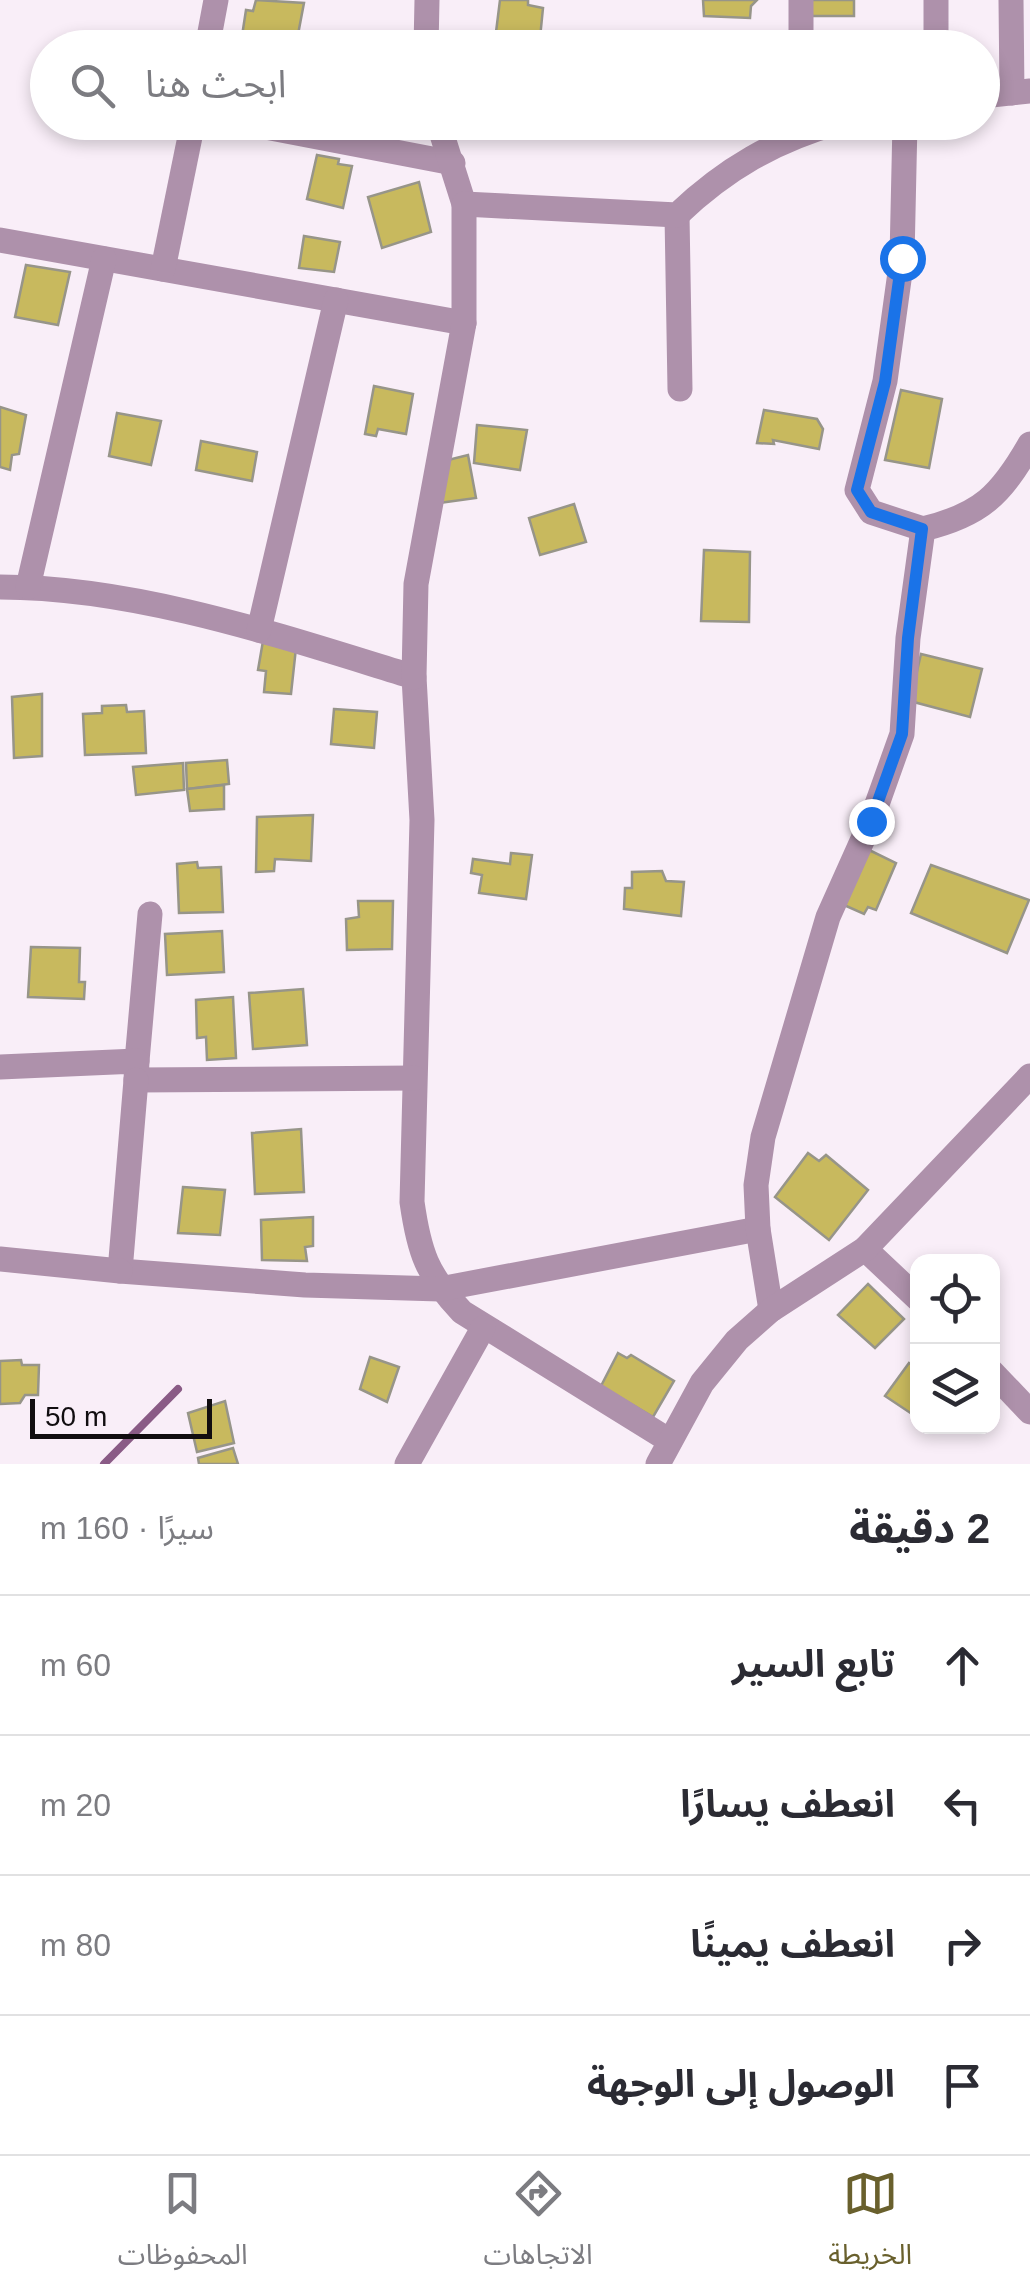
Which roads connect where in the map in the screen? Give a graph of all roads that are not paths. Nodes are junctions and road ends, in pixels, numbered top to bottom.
1 (216, 0) edge
2 (427, 0) edge
3 (801, 0) edge
4 (936, 0) edge
5 (1012, 0) edge
6 (210, 30) edge
7 (426, 30) edge
8 (801, 30) edge
9 (936, 30) edge
10 (1021, 92) edge
11 (189, 140) edge
12 (333, 140) edge
13 (445, 140) edge
14 (781, 140) edge
15 (905, 140) edge
16 (453, 163) junction
17 (464, 204) junction
18 (677, 215) junction
19 (0, 240) edge
20 (104, 259) junction
21 (164, 269) junction
22 (336, 300) junction
23 (464, 323) junction
24 (680, 390) dead end
25 (1030, 444) edge
26 (922, 529) junction
27 (0, 587) edge
28 (28, 587) junction
29 (259, 630) junction
30 (414, 677) junction
31 (150, 914) dead end
32 (0, 1067) edge
33 (136, 1070) junction
34 (1030, 1076) edge
35 (414, 1078) junction
36 (758, 1229) junction
37 (865, 1249) junction
38 (0, 1259) edge
39 (120, 1271) junction
40 (440, 1289) junction
41 (910, 1291) edge
42 (770, 1310) junction
43 (484, 1328) junction
44 (1000, 1380) edge
45 (1030, 1412) edge
46 (664, 1453) edge
47 (407, 1464) edge

1 - 6 street
2 - 7 street
3 - 8 street
4 - 9 street
5 - 10 street
11 - 21 street
12 - 16 street
13 - 16 street
14 - 18 street
15 - 26 street
16 - 17 street
17 - 18 street
17 - 23 street
18 - 24 street
19 - 20 street
20 - 21 street
20 - 28 street
21 - 22 street
22 - 23 street
22 - 29 street
23 - 30 street
25 - 26 street
26 - 36 street
27 - 28 street
28 - 29 street
29 - 30 street
30 - 35 street
31 - 33 street
32 - 33 street
33 - 35 street
33 - 39 street
34 - 37 street
35 - 40 street
36 - 40 street
36 - 42 street
37 - 41 street
37 - 42 street
38 - 39 street
39 - 40 street
40 - 43 street
42 - 46 street
43 - 46 street
43 - 47 street
44 - 45 street

